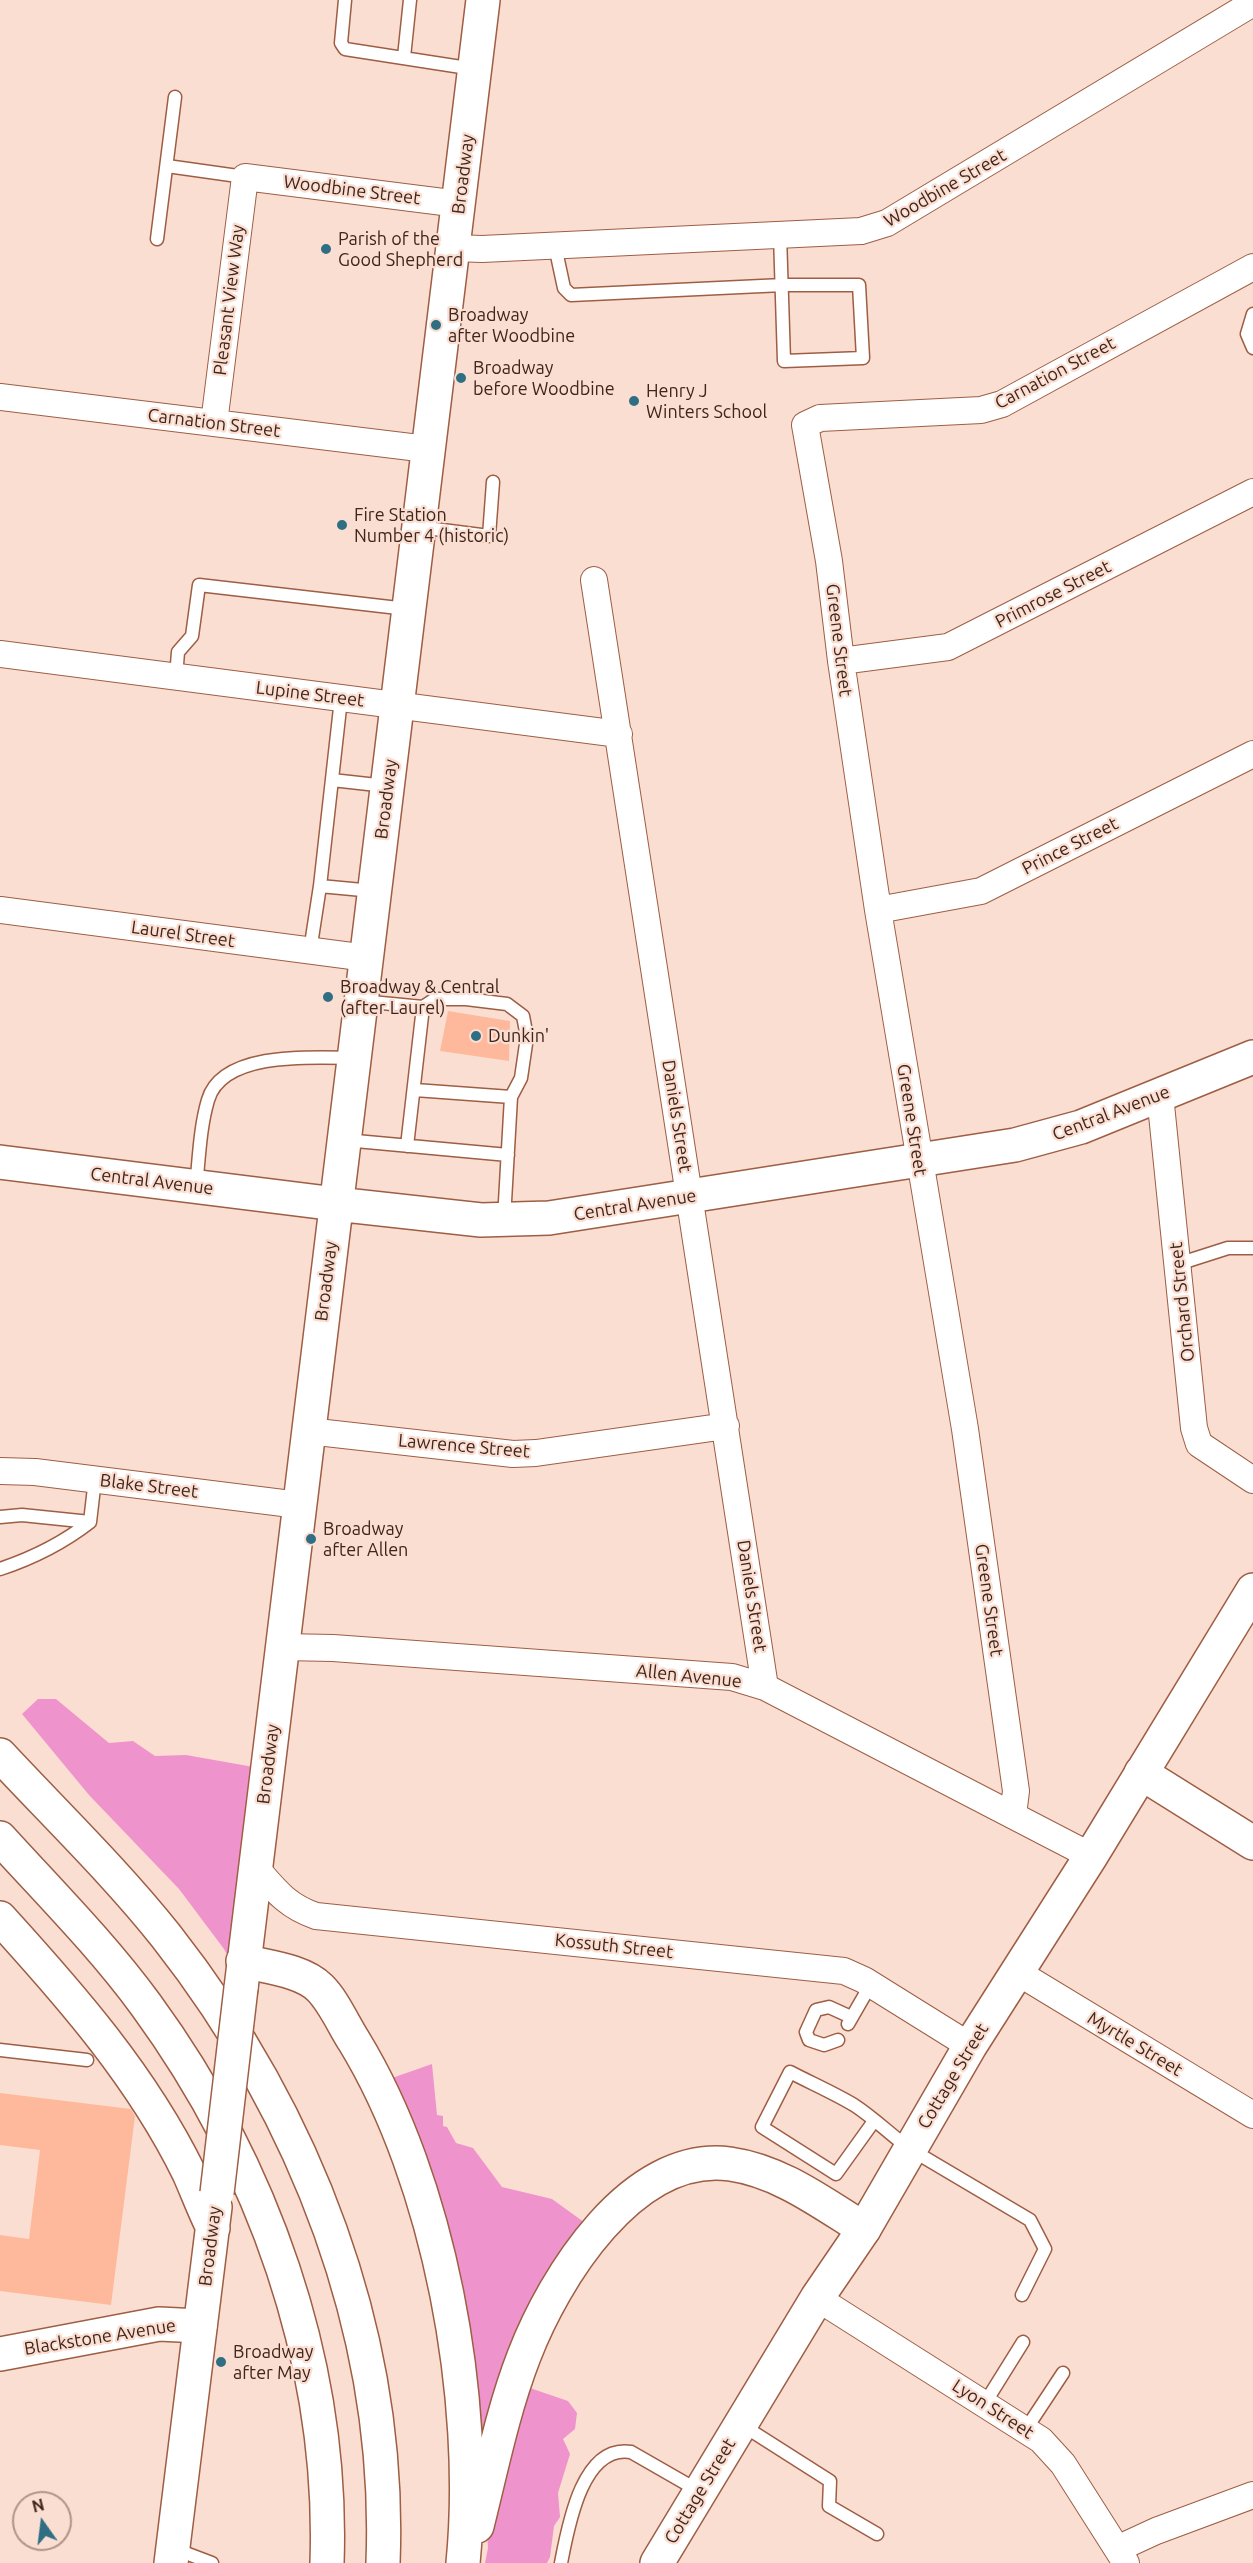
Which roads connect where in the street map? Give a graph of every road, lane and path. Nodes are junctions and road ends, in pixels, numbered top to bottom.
1 (345, 0) edge
2 (410, 0) edge
3 (483, 0) edge
4 (1253, 3) edge
5 (404, 57) junction
6 (475, 69) junction
7 (175, 97) dead end
8 (166, 166) junction
9 (245, 177) junction
10 (459, 204) junction
11 (780, 235) junction
12 (157, 239) dead end
13 (555, 246) junction
14 (453, 248) junction
15 (1253, 267) edge
16 (783, 285) junction
17 (1253, 314) edge
18 (1253, 348) edge
19 (0, 398) edge
20 (214, 423) junction
21 (805, 425) joint
22 (427, 449) junction
23 (493, 482) dead end
24 (1253, 492) edge
25 (418, 527) junction
26 (594, 580) dead end
27 (409, 610) junction
28 (0, 654) edge
29 (841, 661) junction
30 (176, 677) junction
31 (341, 699) junction
32 (397, 706) junction
33 (619, 734) junction
34 (1253, 754) edge
35 (332, 780) junction
36 (388, 786) junction
37 (320, 886) junction
38 (375, 891) junction
39 (0, 910) edge
40 (878, 910) junction
41 (310, 951) junction
42 (367, 958) junction
43 (362, 1001) junction
44 (423, 1007) junction
45 (1253, 1057) edge
46 (354, 1059) junction
47 (415, 1090) junction
48 (1161, 1095) junction
49 (511, 1097) junction
50 (344, 1140) junction
51 (407, 1146) junction
52 (508, 1155) junction
53 (919, 1160) junction
54 (0, 1162) edge
55 (196, 1187) junction
56 (689, 1196) junction
57 (336, 1204) junction
58 (504, 1221) junction
59 (1253, 1248) edge
60 (1178, 1264) junction
61 (726, 1426) junction
62 (308, 1431) junction
63 (0, 1471) edge
64 (95, 1479) junction
65 (1253, 1480) edge
66 (299, 1505) junction
67 (0, 1517) edge
68 (90, 1522) junction
69 (0, 1569) edge
70 (1253, 1590) edge
71 (282, 1647) junction
72 (765, 1687) junction
73 (0, 1755) edge
74 (1141, 1773) junction
75 (1013, 1815) junction
76 (0, 1838) edge
77 (1253, 1843) edge
78 (1091, 1856) junction
79 (256, 1868) junction
80 (0, 1918) edge
81 (1017, 1972) junction
82 (242, 1975) junction
83 (871, 1984) junction
84 (838, 2040) dead end
85 (970, 2046) junction
86 (0, 2050) edge
87 (87, 2060) dead end
88 (1253, 2115) edge
89 (874, 2121) junction
90 (910, 2149) junction
91 (213, 2228) junction
92 (864, 2229) junction
93 (1022, 2295) dead end
94 (817, 2298) junction
95 (201, 2326) junction
96 (1023, 2342) dead end
97 (0, 2354) edge
98 (1063, 2373) dead end
99 (985, 2403) junction
100 (741, 2424) junction
101 (1026, 2429) junction
102 (700, 2492) junction
103 (1253, 2495) edge
104 (877, 2534) dead end
105 (172, 2556) edge
106 (1122, 2556) edge
107 (212, 2563) edge
108 (327, 2563) edge
109 (383, 2563) edge
110 (465, 2563) edge
111 (561, 2563) edge
112 (657, 2563) edge

1 - 5 lane
2 - 5 lane
3 - 6 main road, Broadway
4 - 11 street, Woodbine Street
5 - 6 lane
6 - 10 main road, Broadway
7 - 8 lane
8 - 9 lane
8 - 12 lane
9 - 10 street, Woodbine Street
9 - 20 street, Pleasant View Way
10 - 14 main road, Broadway
11 - 13 street, Woodbine Street
11 - 16 lane
13 - 14 street, Woodbine Street
13 - 16 lane
14 - 22 main road, Broadway
15 - 21 street, Carnation Street
16 - 16 lane
17 - 18 lane
19 - 20 street, Carnation Street
20 - 22 street, Carnation Street
21 - 29 street, Greene Street
22 - 25 main road, Broadway
23 - 25 lane
24 - 29 street, Primrose Street
25 - 27 main road, Broadway
26 - 33 street, Daniels Street
27 - 30 lane
27 - 32 main road, Broadway
28 - 30 street, Lupine Street
29 - 40 street, Greene Street
30 - 31 street, Lupine Street
31 - 32 street, Lupine Street
31 - 35 lane
32 - 33 street, Lupine Street
32 - 36 main road, Broadway
33 - 56 street, Daniels Street
34 - 40 street, Prince Street
35 - 36 lane
35 - 37 lane
36 - 38 main road, Broadway
37 - 38 lane
37 - 41 lane
38 - 42 main road, Broadway
39 - 41 street, Laurel Street
40 - 53 street, Greene Street
41 - 42 street, Laurel Street
42 - 43 main road, Broadway
43 - 44 lane
43 - 46 main road, Broadway
44 - 47 lane
44 - 49 lane
45 - 48 main road, Central Avenue
46 - 50 main road, Broadway
46 - 55 lane
47 - 49 lane
47 - 51 lane
48 - 53 main road, Central Avenue
48 - 60 street, Orchard Street
49 - 52 lane
50 - 51 lane
50 - 57 main road, Broadway
51 - 52 lane
52 - 58 lane
53 - 56 main road, Central Avenue
53 - 75 street, Greene Street
54 - 55 main road, Central Avenue
55 - 57 main road, Central Avenue
56 - 58 main road, Central Avenue
56 - 61 street, Daniels Street
57 - 58 main road, Central Avenue
57 - 62 main road, Broadway
59 - 60 lane
60 - 65 street, Orchard Street
61 - 62 street, Lawrence Street
61 - 72 street, Daniels Street
62 - 66 main road, Broadway
63 - 64 street, Blake Street
64 - 66 street, Blake Street
64 - 68 lane
66 - 71 main road, Broadway
67 - 68 lane
68 - 69 lane
70 - 74 main road, Cottage Street
71 - 72 street, Allen Avenue
71 - 79 main road, Broadway
72 - 75 street, Allen Avenue
73 - 109 main road
74 - 77 main road
74 - 78 main road, Cottage Street
75 - 78 street, Allen Avenue
76 - 108 main road
78 - 81 main road, Cottage Street
79 - 82 main road, Broadway
79 - 83 street, Kossuth Street
80 - 91 main road
81 - 85 main road, Cottage Street
81 - 88 street, Myrtle Street
82 - 91 main road, Broadway, bridge
82 - 110 main road
83 - 84 lane
83 - 85 street, Kossuth Street
85 - 90 main road, Cottage Street
86 - 87 lane
89 - 89 lane
89 - 90 lane
90 - 92 main road, Cottage Street
90 - 93 lane
91 - 95 main road, Broadway
92 - 94 main road, Cottage Street
92 - 110 main road
94 - 99 street, Lyon Street
94 - 100 main road, Cottage Street
95 - 97 main road, Blackstone Avenue
95 - 105 main road, Broadway
96 - 99 lane
98 - 101 lane
99 - 101 street, Lyon Street
100 - 102 main road, Cottage Street
100 - 104 lane
101 - 106 street, Lyon Street
102 - 111 lane
102 - 112 main road, Cottage Street
103 - 106 street
105 - 107 lane

